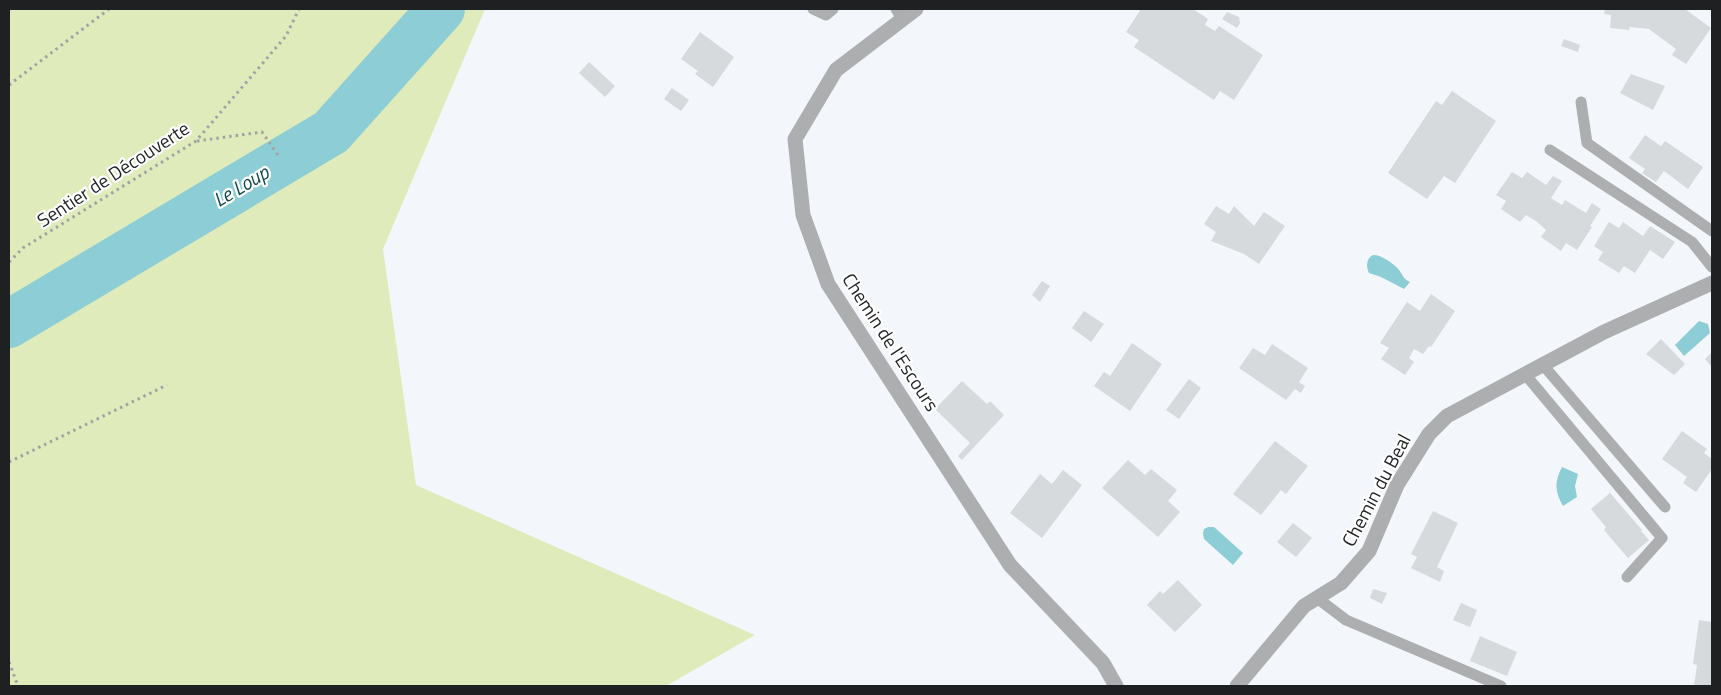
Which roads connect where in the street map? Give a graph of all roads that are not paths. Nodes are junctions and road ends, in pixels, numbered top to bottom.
1 (813, 9) edge
2 (833, 9) edge
3 (916, 9) edge
4 (899, 14) edge
5 (1581, 102) dead end
6 (1550, 150) dead end
7 (1712, 231) edge
8 (1712, 267) edge
9 (1712, 283) edge
10 (1543, 365) junction
11 (1525, 374) junction
12 (1665, 507) dead end
13 (1627, 577) dead end
14 (1318, 598) junction
15 (1116, 686) edge
16 (1237, 686) edge
17 (1501, 686) edge

1 - 2 lane
3 - 4 street, Chemin de l'Escours
4 - 15 street, Chemin de l'Escours
5 - 7 lane
6 - 8 lane
9 - 10 street, Chemin du Beal
10 - 11 street, Chemin du Beal
10 - 12 lane
11 - 13 lane
11 - 14 street, Chemin du Beal
14 - 16 street, Chemin du Beal
14 - 17 lane

